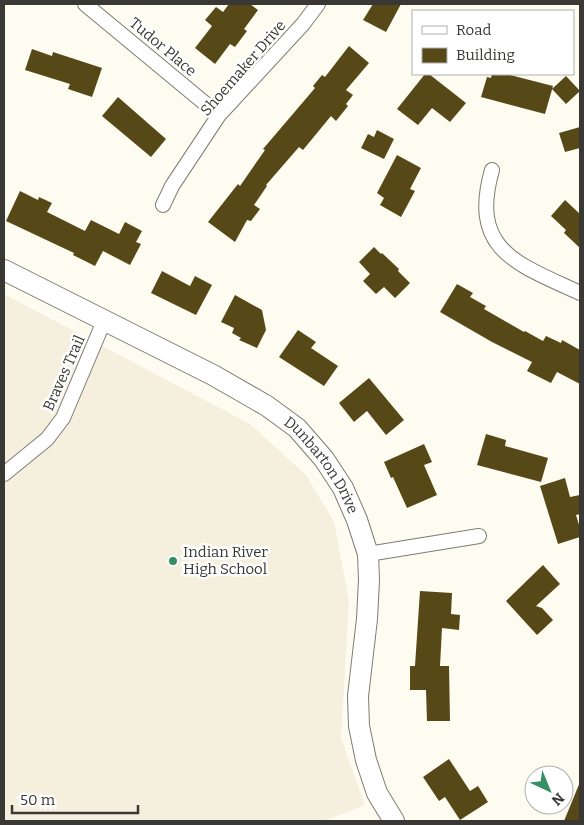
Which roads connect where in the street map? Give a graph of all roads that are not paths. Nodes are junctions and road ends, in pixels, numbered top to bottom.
1 (86, 4) edge
2 (318, 4) edge
3 (220, 116) junction
4 (492, 170) dead end
5 (163, 205) dead end
6 (4, 270) edge
7 (580, 293) edge
8 (104, 321) junction
9 (4, 474) edge
10 (480, 536) dead end
11 (368, 554) junction
12 (394, 821) edge

1 - 3 street, Tudor Place
2 - 3 street, Shoemaker Drive
3 - 5 street, Shoemaker Drive
4 - 7 street
6 - 8 street, Dunbarton Drive
8 - 9 street, Braves Trail
8 - 11 street, Dunbarton Drive
10 - 11 street
11 - 12 street, Dunbarton Drive

